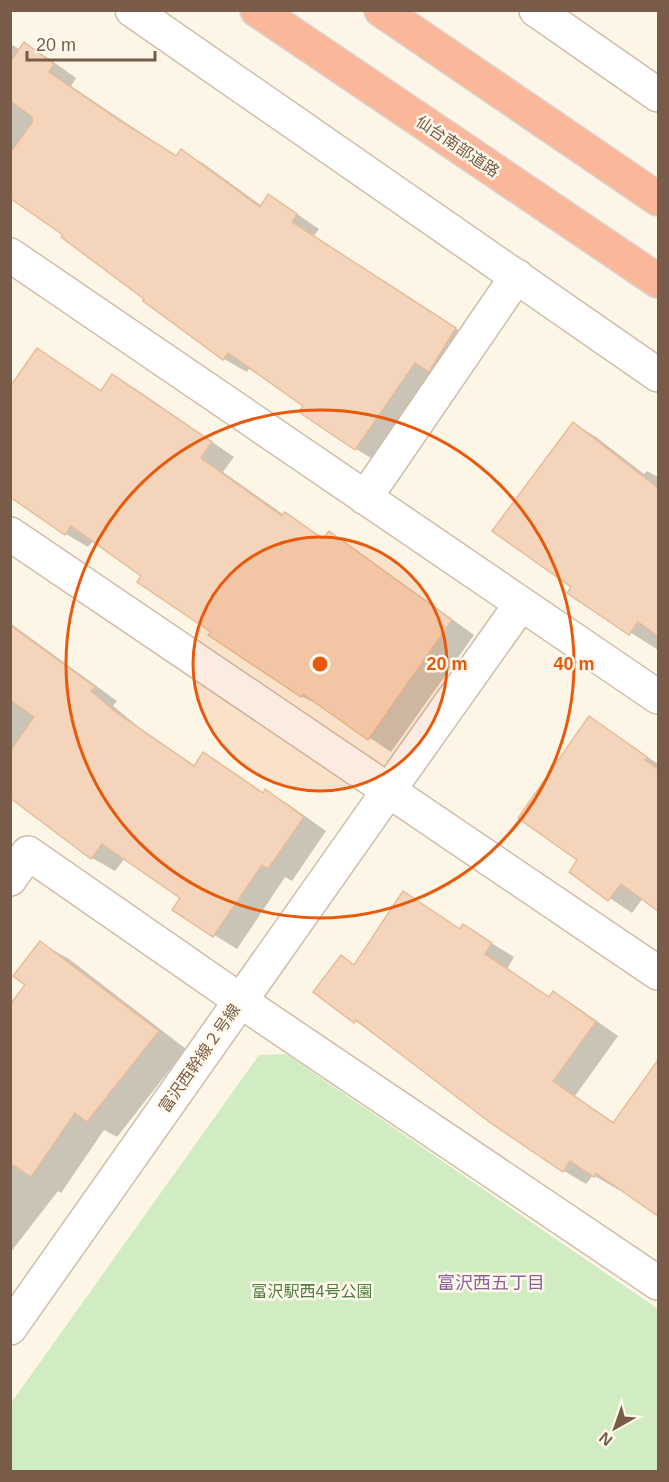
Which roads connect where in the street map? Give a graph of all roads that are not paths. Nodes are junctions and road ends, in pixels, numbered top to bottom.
1 (132, 10) edge
2 (257, 10) edge
3 (381, 10) edge
4 (536, 10) edge
5 (658, 95) edge
6 (658, 199) edge
7 (10, 255) edge
8 (517, 276) junction
9 (658, 281) edge
10 (658, 375) edge
11 (365, 498) junction
12 (10, 534) edge
13 (521, 604) junction
14 (658, 697) edge
15 (389, 790) junction
16 (16, 858) edge
17 (658, 974) edge
18 (240, 1000) junction
19 (658, 1283) edge
20 (10, 1328) edge

1 - 8 street
2 - 9 highway, 仙台南部道路
3 - 6 highway
4 - 5 street
7 - 11 street
8 - 10 street
8 - 11 street
11 - 13 street
12 - 15 street
13 - 14 street
13 - 15 street, 富沢西幹線２号線
15 - 17 street
15 - 18 street, 富沢西幹線２号線
16 - 18 street
18 - 19 street
18 - 20 street, 富沢西幹線２号線

